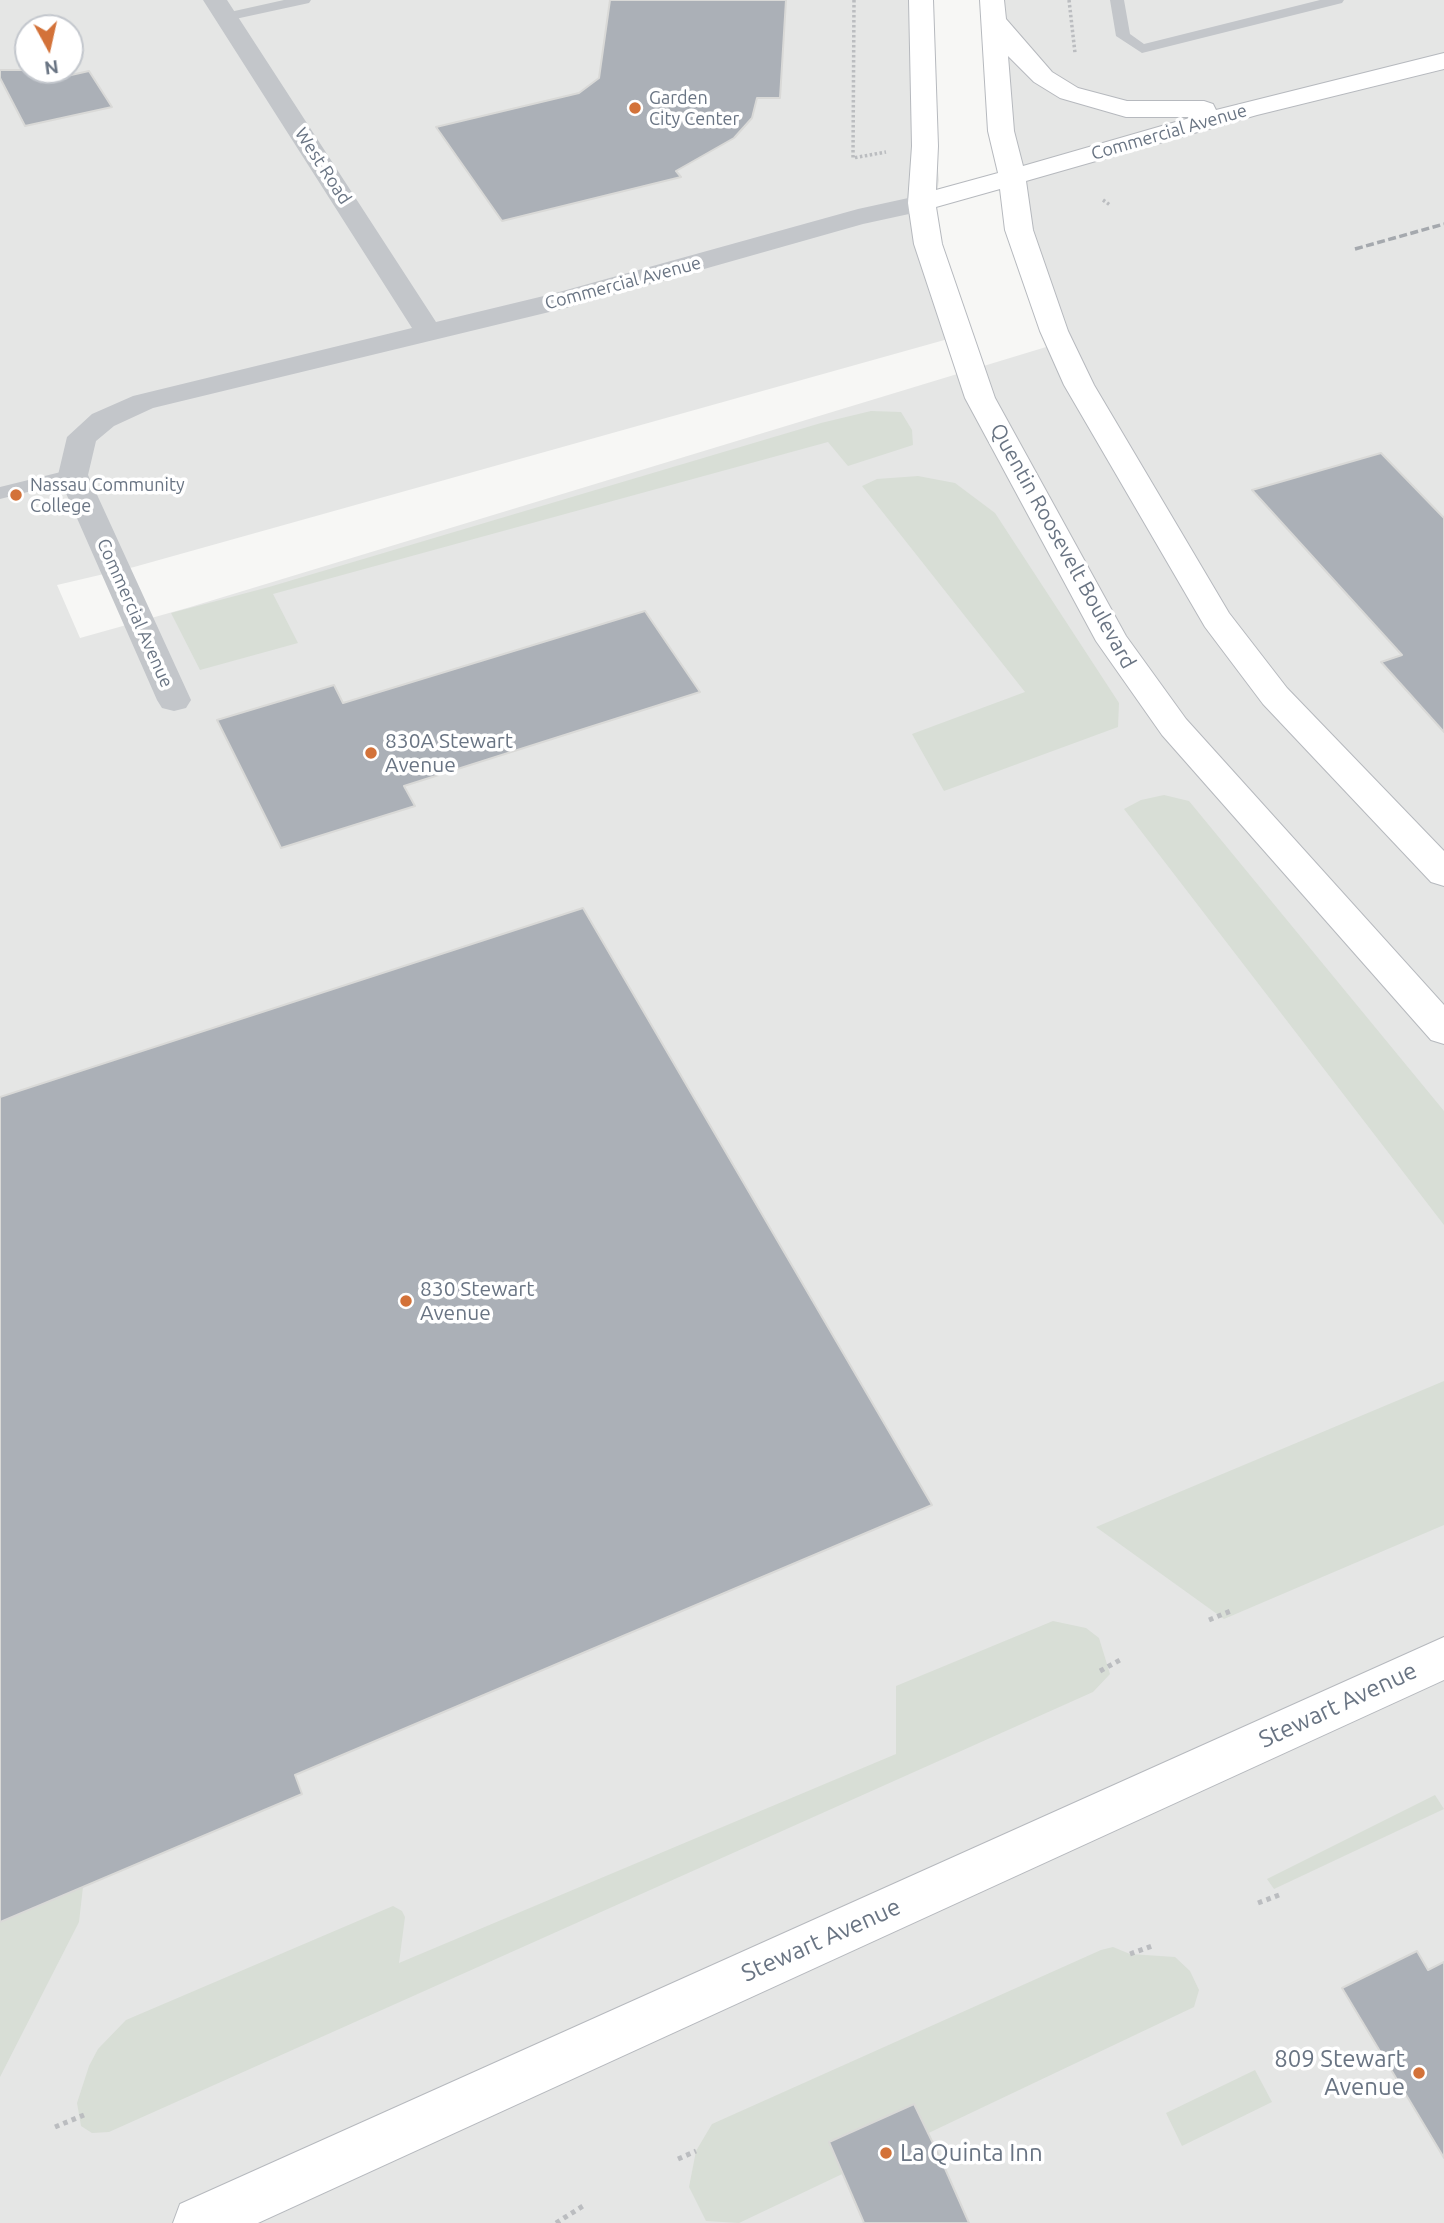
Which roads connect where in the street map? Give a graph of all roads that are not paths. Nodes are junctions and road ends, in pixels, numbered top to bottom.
1 (304, 0) edge
2 (921, 0) edge
3 (1117, 0) edge
4 (1337, 0) edge
5 (221, 9) edge
6 (993, 10) edge
7 (1444, 61) edge
8 (1248, 109) junction
9 (1012, 176) junction
10 (922, 203) junction
11 (429, 334) junction
12 (73, 475) junction
13 (0, 493) edge
14 (174, 700) dead end
15 (1444, 873) edge
16 (1444, 1030) edge
17 (1444, 1658) edge
18 (199, 2223) edge

1 - 5 lane
2 - 10 street, Quentin Roosevelt Boulevard
3 - 4 lane
5 - 11 street, West Road
6 - 8 street
6 - 9 street
7 - 8 street, Commercial Avenue
8 - 9 street, Commercial Avenue
9 - 10 street, Commercial Avenue
9 - 15 street
10 - 11 street, Commercial Avenue
10 - 16 street, Quentin Roosevelt Boulevard
11 - 12 street, Commercial Avenue
12 - 13 lane
12 - 14 street, Commercial Avenue
17 - 18 street, Stewart Avenue

